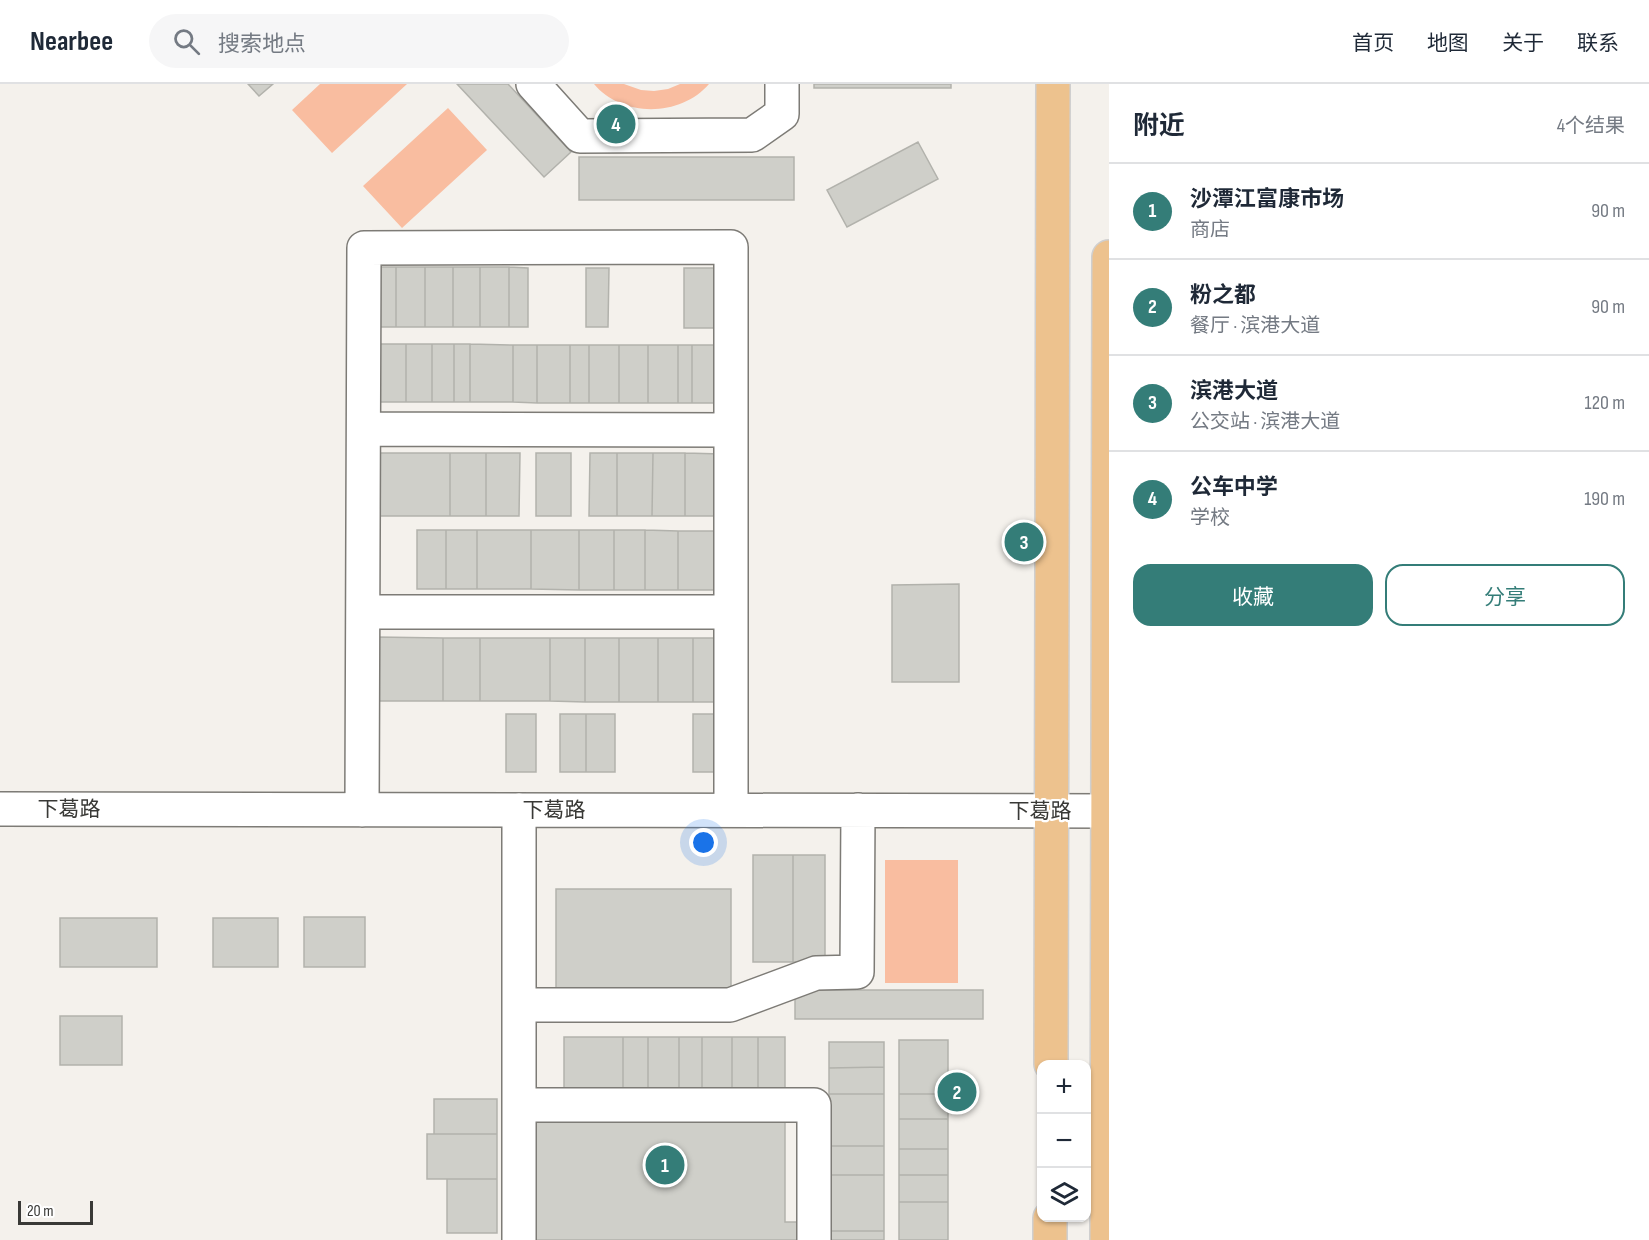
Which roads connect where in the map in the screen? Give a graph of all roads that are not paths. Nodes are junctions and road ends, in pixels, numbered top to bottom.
1 (533, 84) edge
2 (782, 84) edge
3 (1053, 84) edge
4 (1109, 257) edge
5 (364, 429) junction
6 (731, 430) junction
7 (363, 612) junction
8 (731, 612) junction
9 (0, 809) edge
10 (362, 810) junction
11 (519, 810) junction
12 (731, 810) junction
13 (858, 810) junction
14 (1051, 811) junction
15 (1108, 811) edge
16 (519, 1005) junction
17 (1051, 1060) edge
18 (519, 1105) junction
19 (1108, 1196) edge
20 (1050, 1222) edge
21 (519, 1240) edge
22 (814, 1240) edge
23 (1050, 1240) edge
24 (1107, 1240) edge

1 - 2 street
3 - 14 main road
4 - 15 main road
5 - 6 street
5 - 6 street
5 - 7 street
6 - 8 street
7 - 8 street
7 - 10 street
8 - 12 street
9 - 10 street, 下葛路
10 - 11 street, 下葛路
11 - 12 street, 下葛路
11 - 16 street
12 - 13 street, 下葛路
13 - 14 street, 下葛路
13 - 16 street
14 - 15 street, 下葛路
14 - 17 main road
15 - 19 main road
16 - 18 street
18 - 21 street
18 - 22 street
19 - 24 main road
20 - 23 main road

